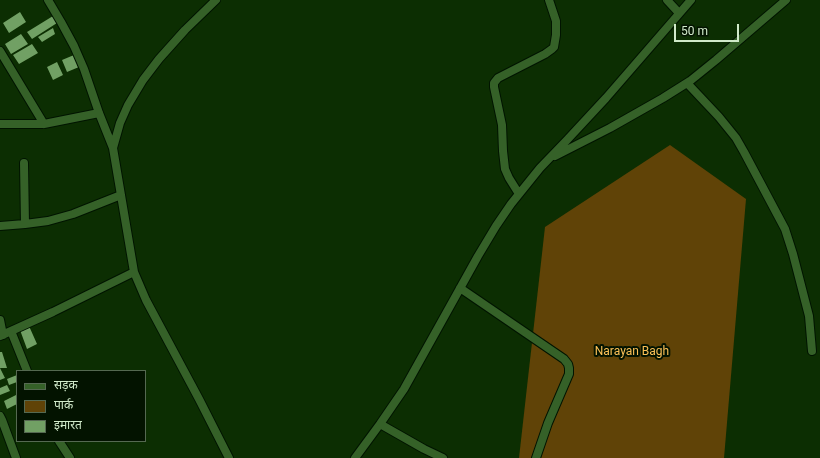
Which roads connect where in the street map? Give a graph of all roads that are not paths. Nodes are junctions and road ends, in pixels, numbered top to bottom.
1 (48, 0) edge
2 (216, 0) edge
3 (549, 0) edge
4 (667, 0) edge
5 (691, 0) edge
6 (786, 0) edge
7 (680, 13) junction
8 (0, 50) edge
9 (687, 83) junction
10 (99, 113) junction
11 (0, 124) edge
12 (44, 124) junction
13 (113, 148) junction
14 (548, 160) junction
15 (24, 164) dead end
16 (519, 194) junction
17 (121, 195) junction
18 (26, 224) junction
19 (0, 226) edge
20 (134, 272) junction
21 (460, 288) junction
22 (0, 320) edge
23 (11, 331) junction
24 (1, 336) edge
25 (812, 351) dead end
26 (27, 370) edge
27 (1, 419) edge
28 (380, 424) junction
29 (60, 442) edge
30 (16, 458) edge
31 (70, 458) edge
32 (229, 458) edge
33 (355, 458) edge
34 (443, 458) edge
35 (536, 458) edge

1 - 10 street
2 - 13 street
3 - 16 street
4 - 7 street
5 - 7 street
6 - 9 street
7 - 14 street
8 - 12 street
9 - 14 street
9 - 25 street
10 - 12 street
10 - 13 street
11 - 12 street
13 - 17 street
14 - 16 street
15 - 18 street
16 - 21 street
17 - 18 street
17 - 20 street
18 - 19 street
20 - 23 street
20 - 32 street
21 - 28 street
21 - 35 street
22 - 24 street
23 - 24 street
23 - 26 street
27 - 30 street
28 - 33 street
28 - 34 street
29 - 31 street

